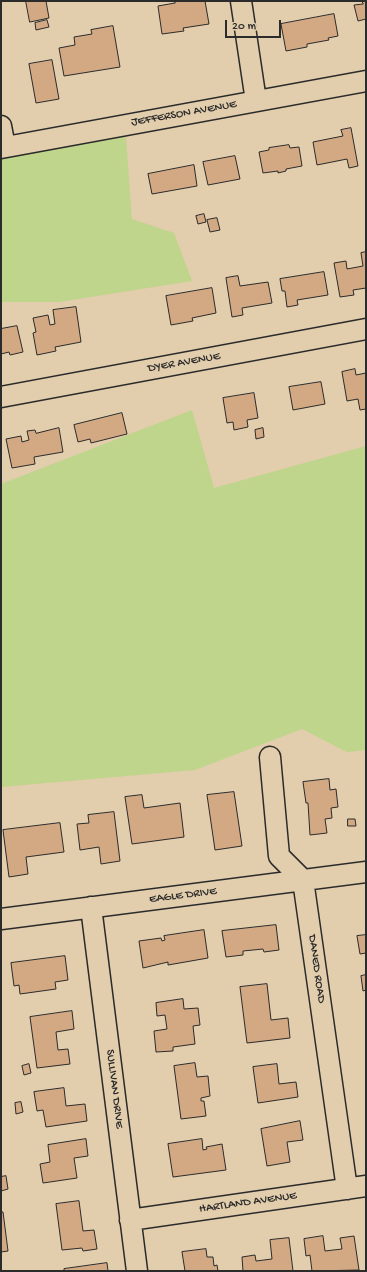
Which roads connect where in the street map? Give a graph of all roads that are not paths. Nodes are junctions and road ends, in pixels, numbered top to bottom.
1 (241, 1) edge
2 (366, 81) edge
3 (256, 101) junction
4 (1, 126) edge
5 (3, 148) edge
6 (366, 329) edge
7 (1, 396) edge
8 (270, 757) dead end
9 (366, 872) edge
10 (303, 880) junction
11 (91, 908) junction
12 (1, 919) edge
13 (356, 1188) edge
14 (130, 1220) junction
15 (137, 1271) edge

1 - 3 street
2 - 3 street, JEFFERSON AVENUE
3 - 5 street, JEFFERSON AVENUE
4 - 5 street
6 - 7 street, DYER AVENUE
8 - 10 street
9 - 10 street, EAGLE DRIVE
10 - 11 street, EAGLE DRIVE
10 - 13 street, DANED ROAD
11 - 12 street, EAGLE DRIVE
11 - 14 street, SULLIVAN DRIVE
13 - 14 street, HARTLAND AVENUE
14 - 15 street, SULLIVAN DRIVE

